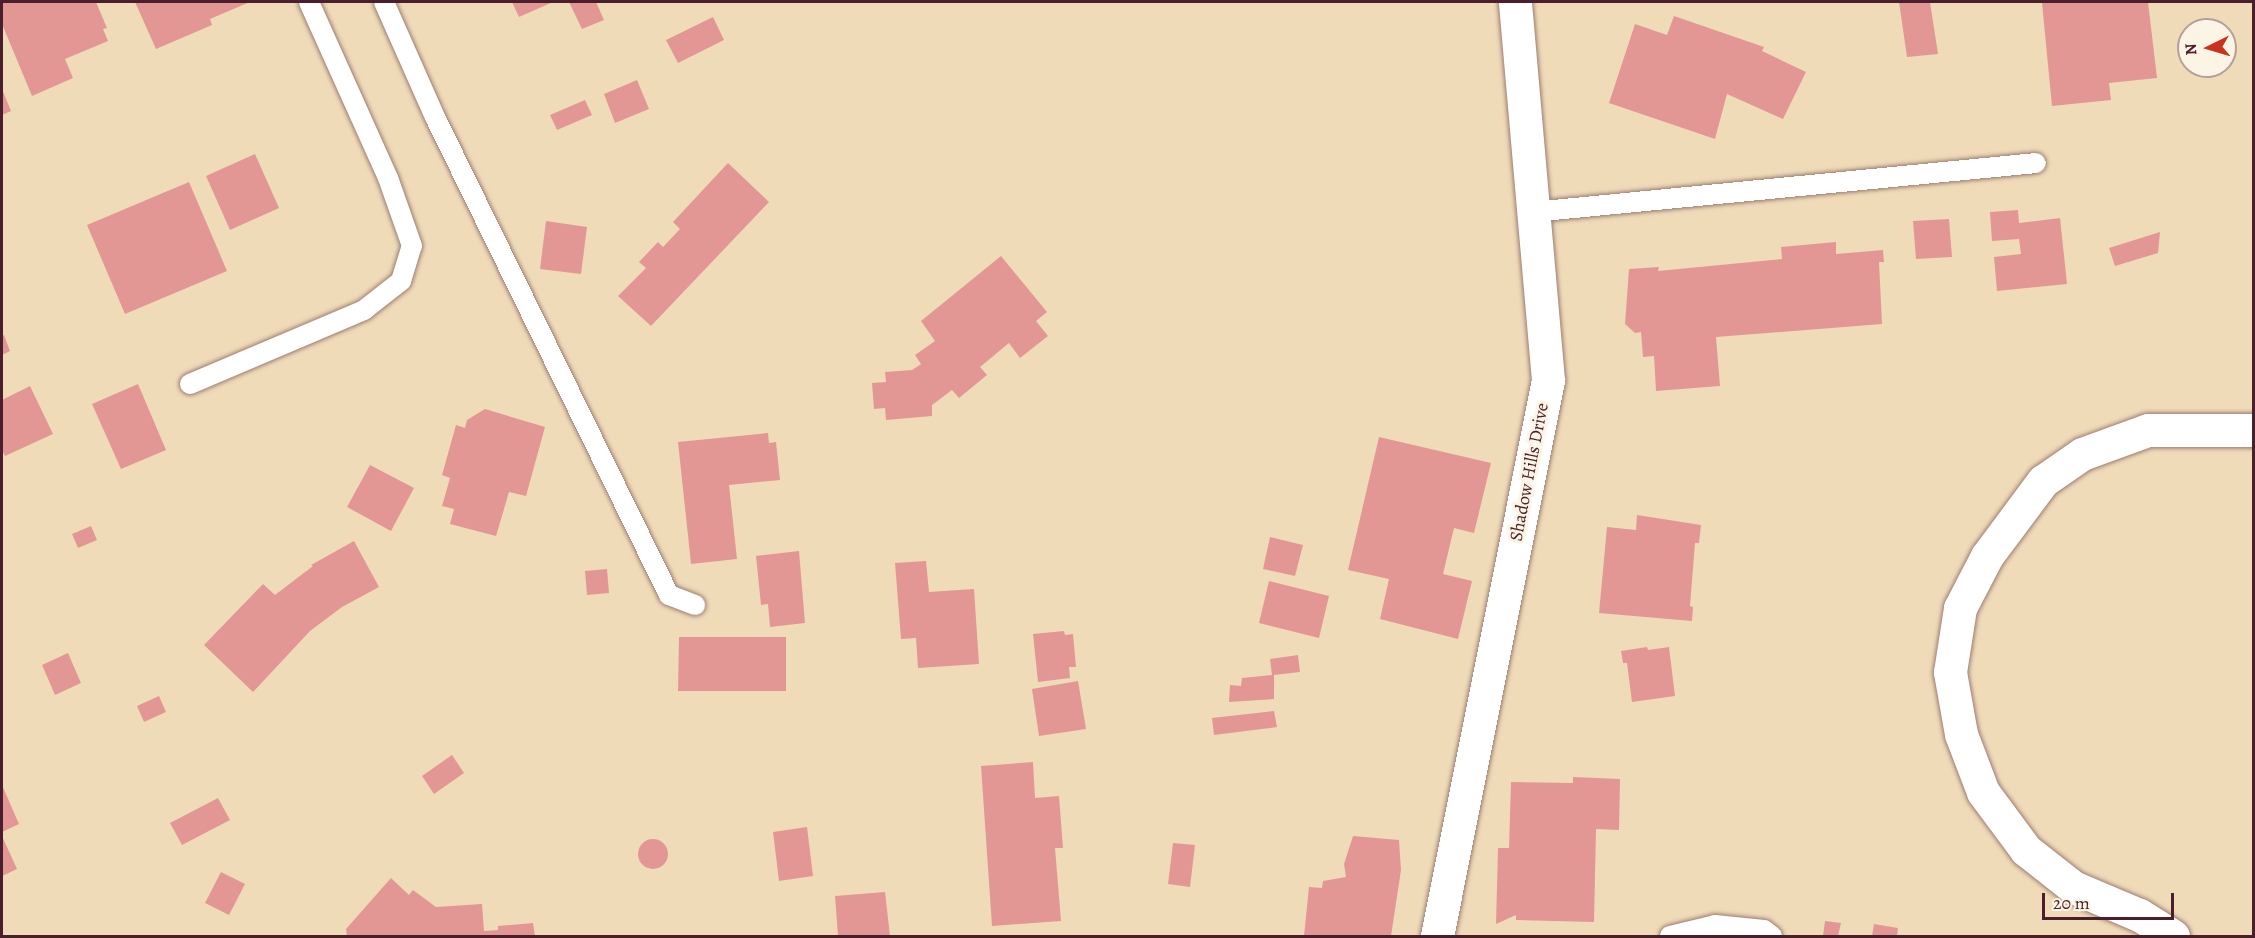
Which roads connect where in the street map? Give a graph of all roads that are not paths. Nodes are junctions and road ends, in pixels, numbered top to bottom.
1 (309, 2) edge
2 (384, 2) edge
3 (1515, 2) edge
4 (2036, 163) dead end
5 (1533, 212) junction
6 (190, 384) dead end
7 (2253, 430) edge
8 (695, 605) dead end
9 (1437, 936) edge
10 (1670, 936) edge
11 (1772, 936) edge
12 (2173, 936) edge

1 - 6 lane
2 - 8 lane
3 - 5 street, Shadow Hills Drive
4 - 5 lane
5 - 9 street, Shadow Hills Drive
7 - 12 street
10 - 11 lane

